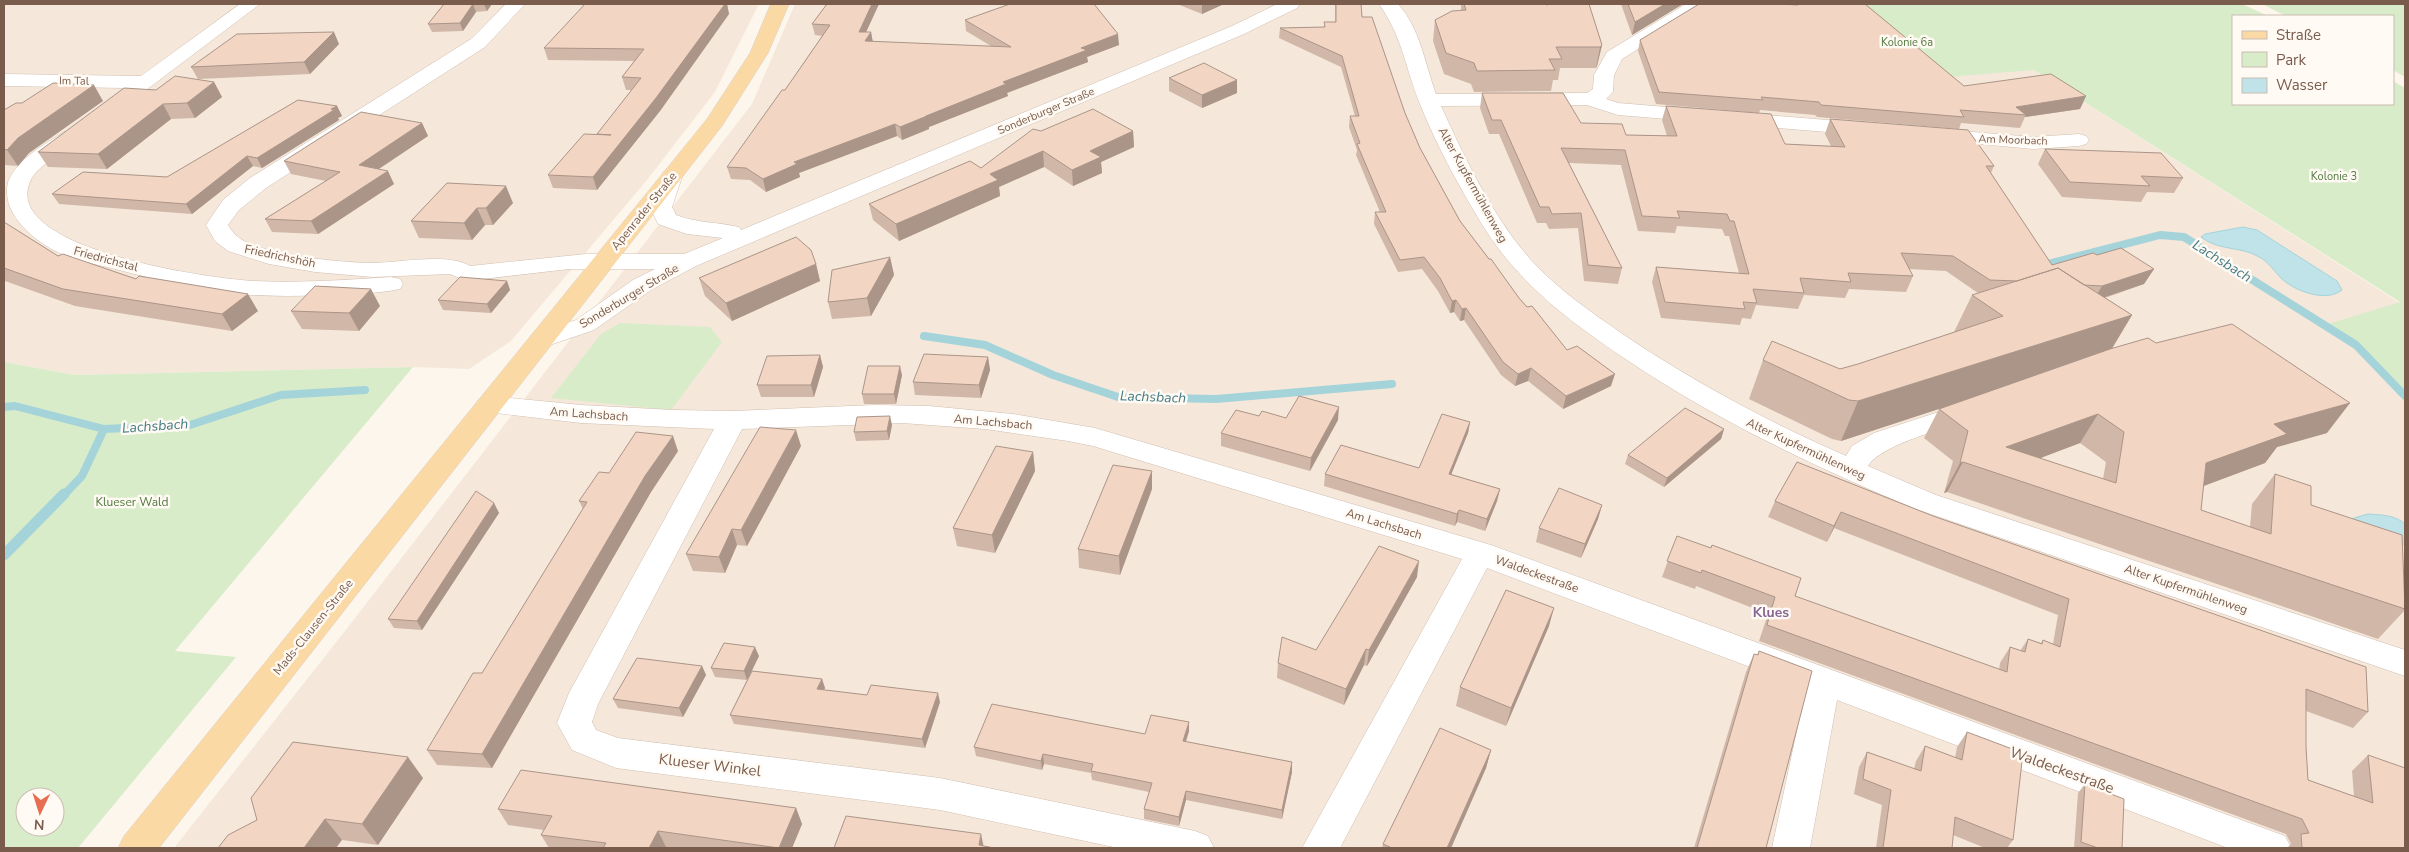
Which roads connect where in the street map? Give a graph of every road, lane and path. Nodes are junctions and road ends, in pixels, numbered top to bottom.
1 (251, 4) edge
2 (516, 4) edge
3 (780, 4) edge
4 (1291, 4) edge
5 (1388, 4) edge
6 (1698, 4) edge
7 (4, 80) edge
8 (145, 82) junction
9 (1591, 98) junction
10 (1429, 100) junction
11 (1882, 131) edge
12 (1921, 134) edge
13 (2079, 140) dead end
14 (671, 177) junction
15 (798, 214) junction
16 (731, 232) junction
17 (605, 260) junction
18 (688, 261) junction
19 (466, 274) junction
20 (541, 340) junction
21 (1991, 403) edge
22 (489, 406) junction
23 (733, 420) junction
24 (1851, 471) junction
25 (1480, 553) junction
26 (2405, 662) edge
27 (1824, 681) junction
28 (137, 848) edge
29 (1194, 848) edge
30 (1320, 848) edge
31 (1791, 848) edge
32 (2272, 848) edge

1 - 8 street, Friedrichstal
2 - 19 street, Friedrichshöh
3 - 14 main road, Apenrader Straße
4 - 15 street, Sonderburger Straße
5 - 10 street, Alter Kupfermühlenweg
6 - 9 street
7 - 8 street, Im Tal
8 - 19 street, Friedrichstal
9 - 10 street
9 - 11 street
10 - 24 street, Alter Kupfermühlenweg
12 - 13 street, Am Moorbach
14 - 16 street, Sonderburger Straße
14 - 17 main road, Apenrader Straße
15 - 16 street, Sonderburger Straße
15 - 18 street, Sonderburger Straße
16 - 17 street, Sonderburger Straße
17 - 18 street, Sonderburger Straße
17 - 19 street, Friedrichshöh
17 - 20 main road, Apenrader Straße
18 - 20 street, Sonderburger Straße
20 - 22 main road, Apenrader Straße
21 - 24 street
22 - 23 street, Am Lachsbach
22 - 28 main road, Mads-Clausen-Straße
23 - 25 street, Am Lachsbach
23 - 29 street, Klueser Winkel
24 - 26 street, Alter Kupfermühlenweg
25 - 27 street, Waldeckestraße
25 - 30 street, Waldeckestraße
27 - 31 street
27 - 32 street, Waldeckestraße

